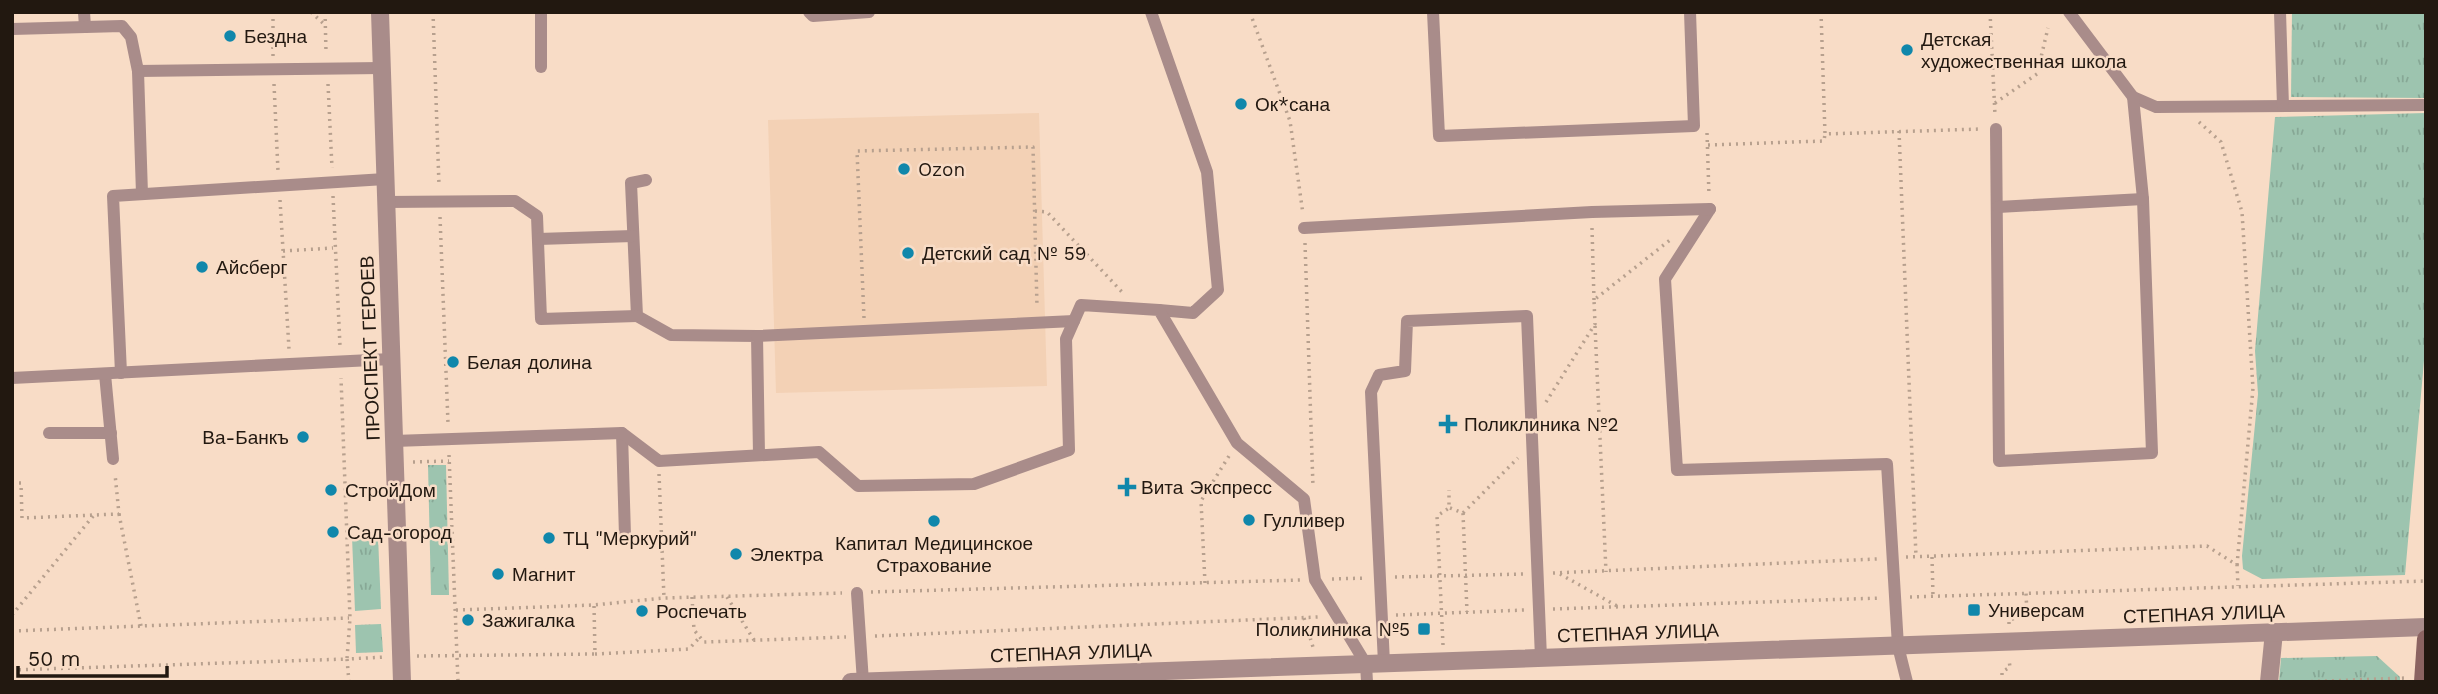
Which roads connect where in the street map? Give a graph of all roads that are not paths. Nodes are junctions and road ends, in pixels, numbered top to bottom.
1 (84, 12) edge
2 (380, 12) edge
3 (541, 12) edge
4 (809, 12) edge
5 (869, 12) edge
6 (1151, 12) edge
7 (1433, 12) edge
8 (1690, 12) edge
9 (2069, 12) edge
10 (2280, 12) edge
11 (85, 27) junction
12 (12, 29) edge
13 (541, 67) dead end
14 (382, 68) junction
15 (138, 71) junction
16 (2133, 97) junction
17 (2426, 105) edge
18 (2283, 106) junction
19 (1996, 129) road end
20 (386, 180) junction
21 (646, 180) dead end
22 (142, 194) junction
23 (2143, 200) junction
24 (386, 202) junction
25 (1998, 207) junction
26 (1304, 228) road end
27 (633, 236) junction
28 (538, 239) junction
29 (1159, 310) junction
30 (637, 316) junction
31 (1074, 321) junction
32 (757, 336) junction
33 (391, 359) junction
34 (121, 373) junction
35 (105, 374) junction
36 (12, 378) edge
37 (49, 433) dead end
38 (111, 433) junction
39 (622, 433) junction
40 (394, 441) junction
41 (759, 455) junction
42 (113, 459) road end
43 (625, 536) dead end
44 (857, 593) road end
45 (2426, 627) edge
46 (2274, 632) junction
47 (2426, 639) edge
48 (1898, 646) junction
49 (1541, 658) junction
50 (1372, 670) edge
51 (2424, 680) edge
52 (402, 682) edge
53 (851, 682) edge
54 (863, 682) edge
55 (1907, 682) edge
56 (2269, 682) edge

1 - 11 lane
2 - 14 street, ПРОСПЕКТ ГЕРОЕВ
3 - 13 lane
4 - 5 lane
6 - 29 lane
7 - 8 lane
9 - 16 lane
10 - 18 lane
11 - 12 lane
11 - 15 lane
14 - 15 lane
14 - 20 street, ПРОСПЕКТ ГЕРОЕВ
15 - 22 lane
16 - 18 lane
16 - 23 lane
17 - 18 lane
19 - 25 lane
20 - 22 lane
20 - 24 street, ПРОСПЕКТ ГЕРОЕВ
21 - 27 lane
22 - 34 lane
23 - 25 lane
23 - 25 lane
24 - 28 lane
24 - 33 street, ПРОСПЕКТ ГЕРОЕВ
26 - 48 lane
27 - 28 lane
27 - 30 lane
28 - 30 lane
29 - 31 lane
29 - 50 lane
30 - 32 lane
31 - 32 lane
31 - 41 lane
32 - 41 lane
33 - 34 lane
33 - 40 street, ПРОСПЕКТ ГЕРОЕВ
34 - 35 lane
35 - 36 lane
35 - 38 lane
37 - 38 lane
38 - 42 lane
39 - 40 lane
39 - 41 lane
39 - 43 lane
40 - 52 street, ПРОСПЕКТ ГЕРОЕВ
44 - 54 lane
45 - 46 street, СТЕПНАЯ УЛИЦА
46 - 48 street, СТЕПНАЯ УЛИЦА
46 - 56 street
47 - 51 main road
48 - 49 street, СТЕПНАЯ УЛИЦА
48 - 55 lane
49 - 50 street, СТЕПНАЯ УЛИЦА
49 - 50 lane
50 - 54 street, СТЕПНАЯ УЛИЦА
53 - 54 street, СТЕПНАЯ УЛИЦА

